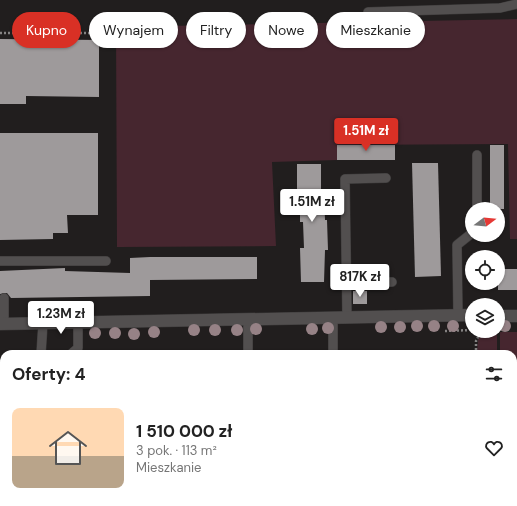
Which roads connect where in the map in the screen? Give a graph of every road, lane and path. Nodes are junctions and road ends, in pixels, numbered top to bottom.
1 (517, 4) edge
2 (368, 12) dead end
3 (0, 33) edge
4 (89, 33) edge
5 (477, 154) dead end
6 (386, 178) dead end
7 (477, 202) edge
8 (465, 239) edge
9 (1, 261) edge
10 (106, 261) dead end
11 (3, 271) dead end
12 (392, 282) dead end
13 (346, 283) junction
14 (4, 298) dead end
15 (458, 315) junction
16 (465, 316) edge
17 (505, 316) edge
18 (517, 316) edge
19 (333, 318) junction
20 (347, 318) junction
21 (248, 320) junction
22 (43, 323) junction
23 (78, 323) junction
24 (2, 324) edge
25 (478, 338) edge
26 (41, 350) edge
27 (76, 350) edge
28 (248, 350) edge
29 (334, 350) edge
30 (476, 350) edge

1 - 2 lane
3 - 4 path
5 - 7 lane
6 - 13 lane
8 - 15 lane
9 - 10 lane
9 - 11 lane
12 - 13 lane
13 - 20 lane
14 - 24 lane
15 - 16 street
15 - 20 street
17 - 18 street
19 - 20 street
19 - 21 street
19 - 29 lane
21 - 23 street
21 - 28 lane
22 - 23 street
22 - 24 street
22 - 26 lane
23 - 27 lane
25 - 30 path

